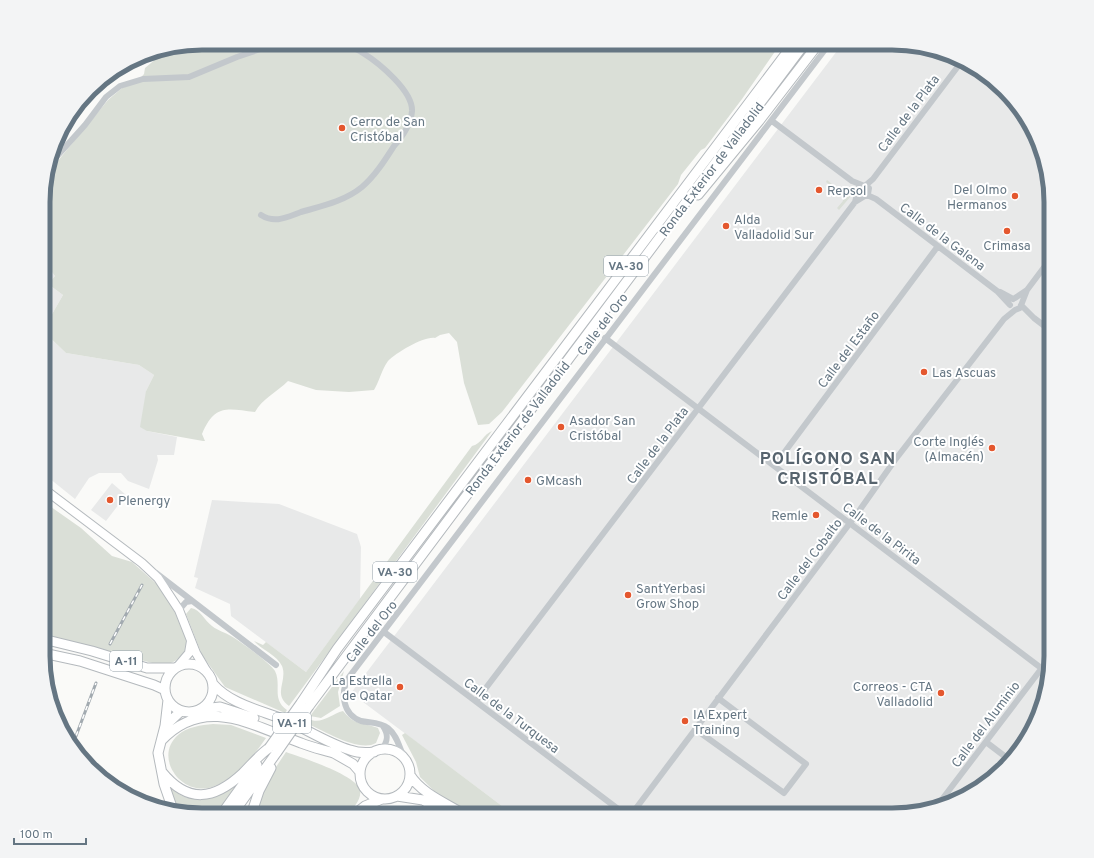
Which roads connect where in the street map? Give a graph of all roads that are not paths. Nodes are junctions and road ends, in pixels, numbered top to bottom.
1 (258, 50) edge
2 (358, 50) edge
3 (782, 50) edge
4 (789, 50) edge
5 (800, 50) edge
6 (814, 50) edge
7 (825, 50) edge
8 (958, 66) edge
9 (743, 110) junction
10 (780, 110) junction
11 (772, 121) junction
12 (786, 131) junction
13 (764, 132) junction
14 (57, 156) edge
15 (864, 190) junction
16 (261, 215) dead end
17 (662, 234) junction
18 (938, 246) junction
19 (1044, 267) edge
20 (1027, 290) junction
21 (997, 291) junction
22 (1014, 299) junction
23 (1021, 304) junction
24 (1013, 308) junction
25 (1034, 318) junction
26 (1044, 326) edge
27 (605, 338) junction
28 (699, 408) junction
29 (497, 446) junction
30 (775, 465) junction
31 (50, 494) edge
32 (851, 523) junction
33 (152, 573) junction
34 (192, 601) junction
35 (179, 610) junction
36 (384, 632) junction
37 (191, 640) junction
38 (50, 642) edge
39 (50, 655) edge
40 (276, 665) dead end
41 (1044, 665) edge
42 (176, 667) junction
43 (1042, 668) junction
44 (206, 670) junction
45 (213, 684) junction
46 (165, 690) junction
47 (718, 698) junction
48 (168, 700) junction
49 (476, 702) junction
50 (202, 709) junction
51 (181, 711) junction
52 (381, 724) junction
53 (165, 726) junction
54 (695, 730) junction
55 (161, 741) junction
56 (986, 742) junction
57 (273, 750) junction
58 (378, 751) junction
59 (336, 754) junction
60 (404, 757) junction
61 (1005, 757) edge
62 (162, 772) junction
63 (360, 772) junction
64 (410, 775) junction
65 (365, 788) junction
66 (397, 796) junction
67 (383, 799) junction
68 (942, 800) edge
69 (172, 805) edge
70 (227, 808) edge
71 (236, 808) edge
72 (253, 808) edge
73 (358, 808) edge
74 (362, 808) edge
75 (437, 808) edge
76 (454, 808) edge
77 (617, 808) edge
78 (636, 808) edge

1 - 14 street
2 - 16 street
3 - 9 highway
4 - 9 highway, Ronda Exterior de Valladolid / VA-30
5 - 17 highway, Ronda Exterior de Valladolid / VA-30
6 - 17 highway
7 - 10 street, Calle del Oro
8 - 15 street, Calle de la Plata
9 - 29 highway, Ronda Exterior de Valladolid / VA-30
10 - 11 street, Calle del Oro
10 - 12 street
11 - 12 street
11 - 13 street, Calle del Oro
12 - 13 street
12 - 15 street
13 - 27 street, Calle del Oro
15 - 18 street, Calle de la Galena
15 - 28 street, Calle de la Plata
17 - 29 highway, Ronda Exterior de Valladolid / VA-30
18 - 21 street, Calle de la Galena
18 - 30 street, Calle del Estaño
19 - 20 street
20 - 22 street
20 - 23 street
21 - 22 street, Calle de la Galena
21 - 24 street, Calle de la Galena
22 - 23 street, Calle de la Galena
22 - 24 street
23 - 24 street
23 - 25 street, Calle de la Galena
24 - 25 street, Calle de la Galena
24 - 32 street, Calle del Cobalto
25 - 26 street, Calle de la Galena
27 - 28 street, Calle de la Pirita
27 - 36 street, Calle del Oro
28 - 30 street, Calle de la Pirita
28 - 49 street, Calle de la Plata
29 - 57 highway, Ronda Exterior de Valladolid / VA-30, bridge
30 - 32 street, Calle de la Pirita
31 - 33 main road
32 - 43 street, Calle de la Pirita
32 - 47 street, Calle del Cobalto
33 - 34 street
33 - 35 main road
34 - 35 street
34 - 40 street
35 - 37 main road
36 - 49 street, Calle de la Turquesa
36 - 52 street, Calle del Oro
37 - 42 main road
37 - 44 main road
38 - 42 highway, A-11
39 - 46 highway, A-11
41 - 43 street, Calle del Aluminio
42 - 44 highway
42 - 46 highway
43 - 56 street, Calle del Aluminio
44 - 45 highway, VA-11
45 - 50 highway
45 - 58 highway, VA-11
46 - 48 highway
47 - 54 street, Calle del Cobalto
47 - 54 street
48 - 51 highway
48 - 53 highway
49 - 77 street, Calle de la Turquesa
50 - 51 highway, VA-11
50 - 59 highway, VA-11
51 - 53 highway
52 - 58 street
52 - 60 street
53 - 55 highway
54 - 78 street, Calle del Cobalto
55 - 59 highway
55 - 62 highway
56 - 61 street
56 - 68 street, Calle del Aluminio
57 - 62 highway
57 - 70 highway, Ronda Exterior de Valladolid / VA-30
57 - 71 highway, Ronda Exterior de Valladolid / VA-30
57 - 72 highway
58 - 60 highway, VA-11
58 - 63 highway
59 - 63 highway, VA-11
60 - 64 highway
62 - 69 highway
63 - 65 highway
64 - 66 highway
64 - 76 highway
65 - 67 highway
65 - 73 highway
66 - 67 highway
66 - 75 highway
67 - 74 highway

